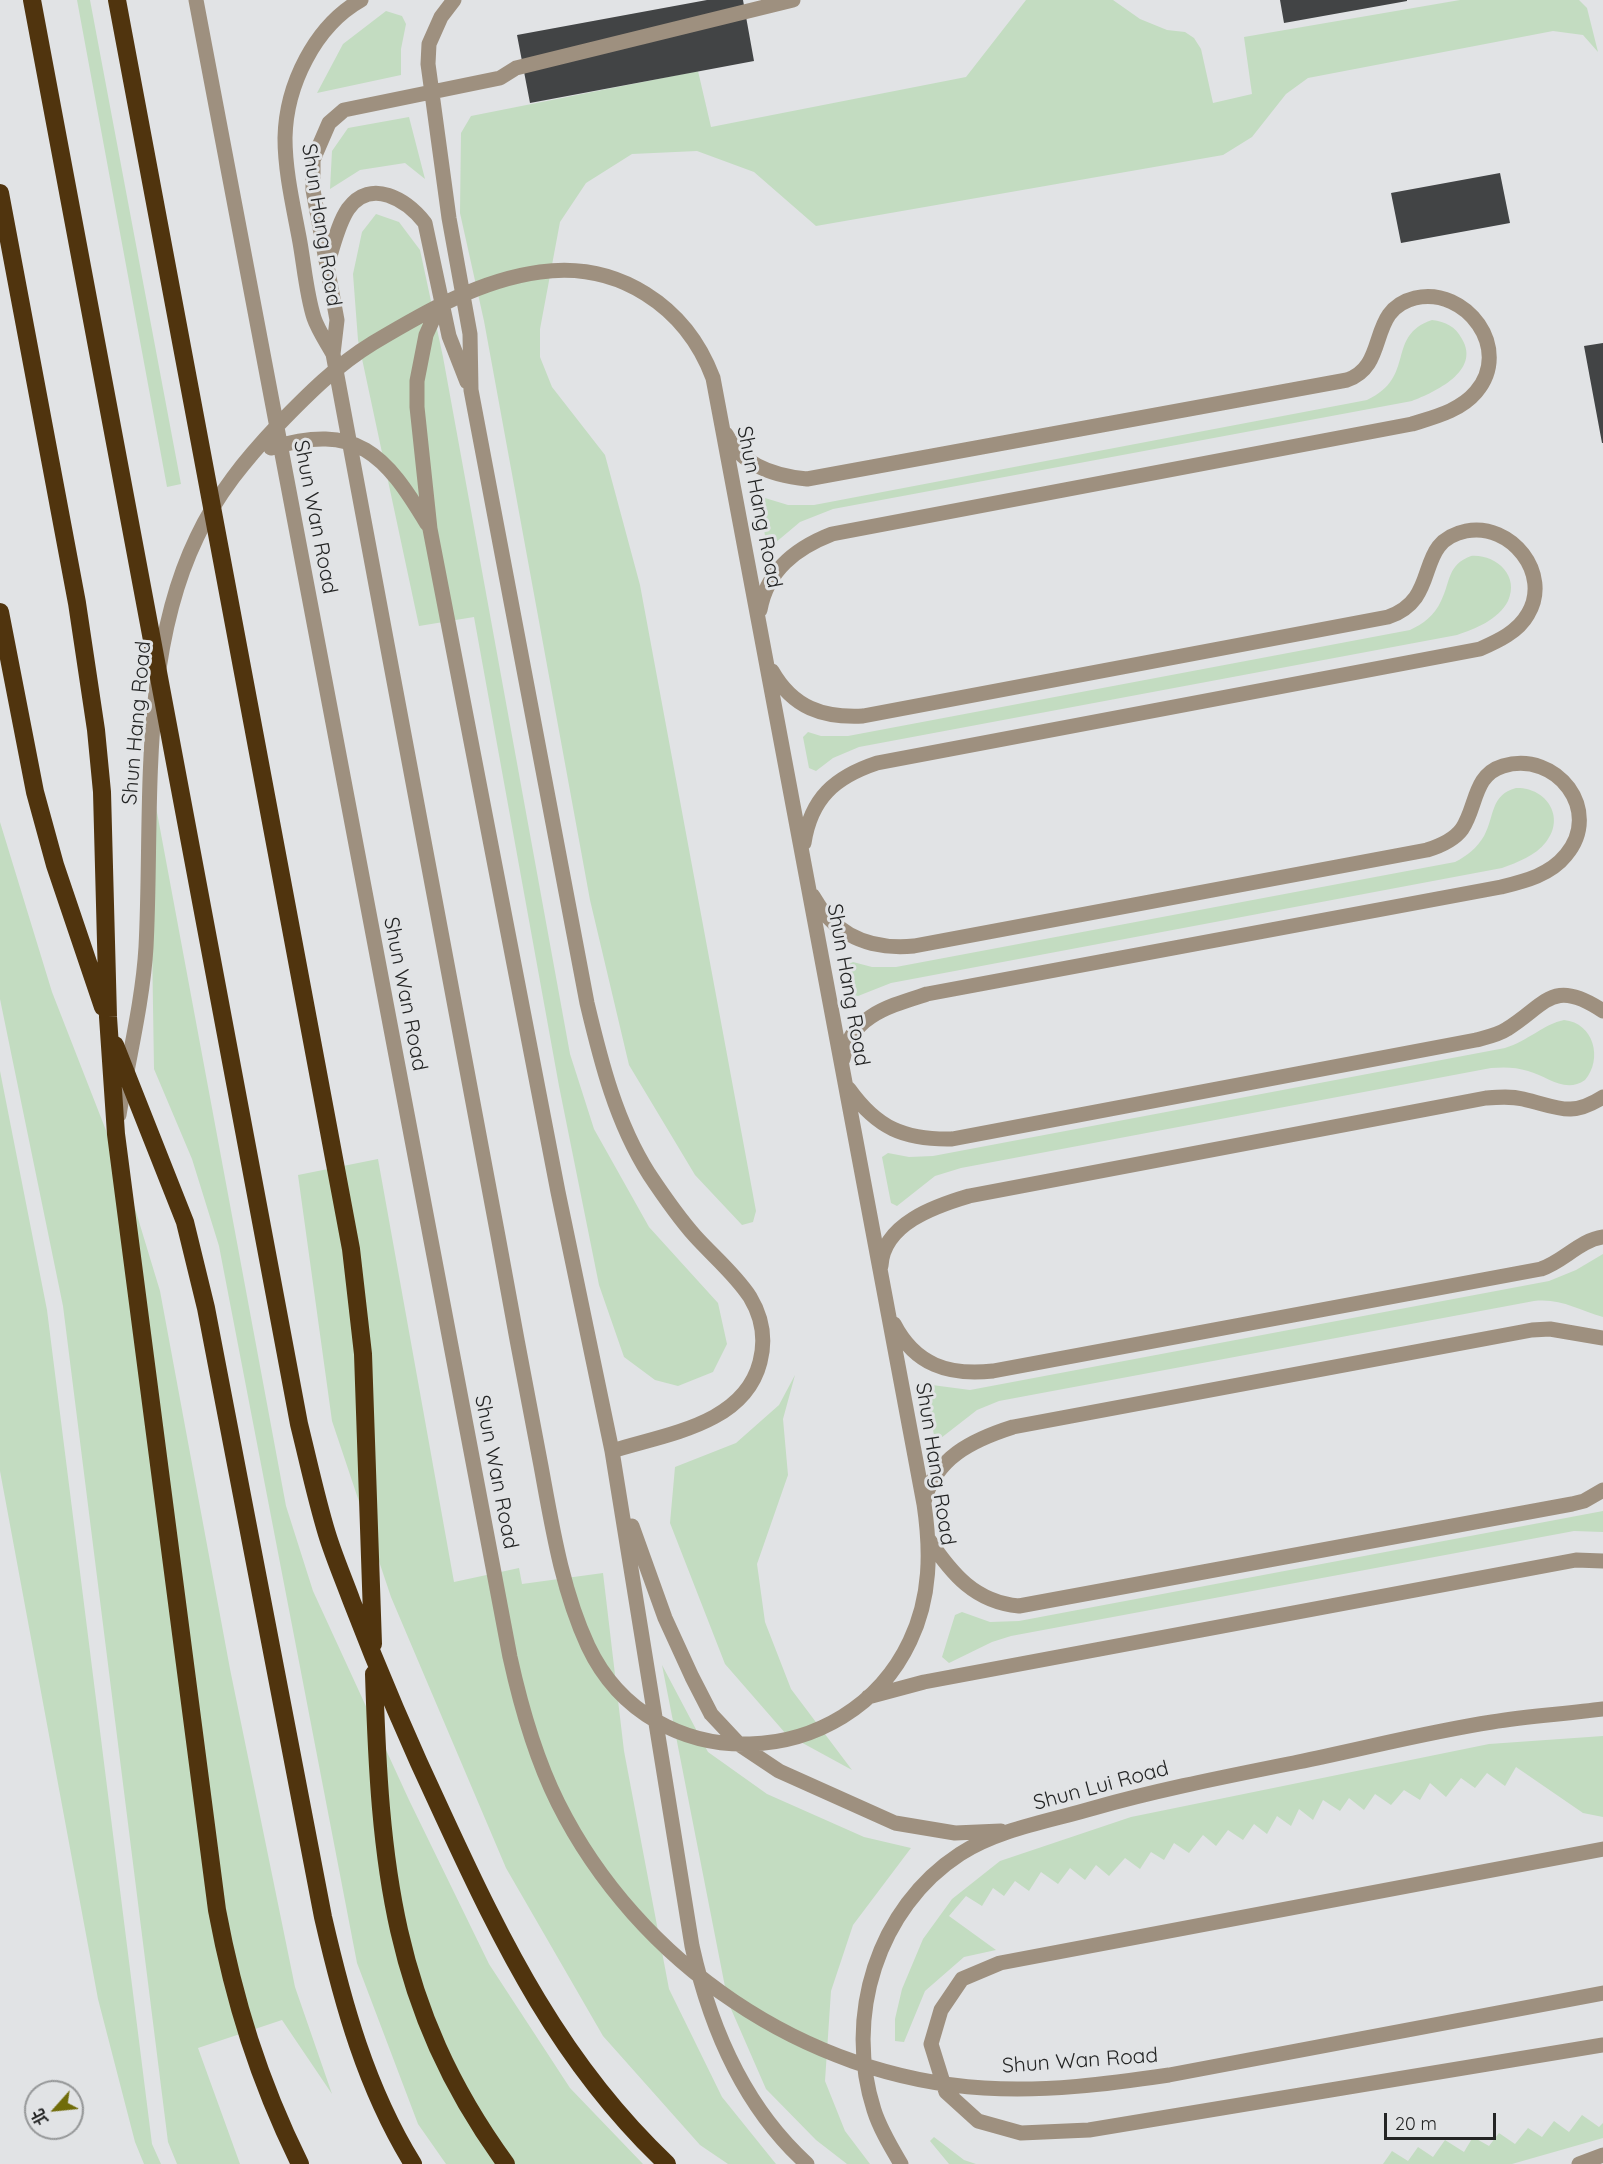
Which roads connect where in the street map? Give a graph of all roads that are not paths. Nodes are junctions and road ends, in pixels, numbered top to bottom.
1 (32, 0) edge
2 (117, 0) edge
3 (196, 0) edge
4 (361, 0) edge
5 (454, 0) edge
6 (793, 0) edge
7 (431, 92) junction
8 (0, 194) edge
9 (327, 264) junction
10 (439, 306) junction
11 (333, 354) junction
12 (471, 390) junction
13 (722, 426) junction
14 (249, 455) junction
15 (430, 529) junction
16 (0, 612) edge
17 (760, 628) junction
18 (766, 660) junction
19 (803, 854) junction
20 (810, 891) junction
21 (1603, 1011) edge
22 (842, 1065) junction
23 (846, 1085) junction
24 (1603, 1097) edge
25 (116, 1134) junction
26 (1603, 1237) edge
27 (881, 1276) junction
28 (887, 1304) junction
29 (1603, 1338) edge
30 (612, 1451) junction
31 (1603, 1490) edge
32 (924, 1504) junction
33 (929, 1540) junction
34 (1603, 1561) edge
35 (868, 1697) junction
36 (1603, 1709) edge
37 (1016, 1830) junction
38 (1603, 1849) edge
39 (1603, 1993) edge
40 (1603, 2045) edge
41 (1603, 2155) edge
42 (300, 2164) edge
43 (413, 2164) edge
44 (506, 2164) edge
45 (667, 2164) edge
46 (807, 2164) edge
47 (901, 2164) edge
48 (1579, 2164) edge

1 - 45 highway
2 - 44 highway
3 - 39 lane, Shun Wan Road
4 - 11 lane, Shun Hang Road
5 - 7 lane
6 - 7 lane
7 - 9 lane
7 - 12 lane
8 - 25 highway
9 - 11 lane
9 - 12 lane
10 - 13 lane, Shun Hang Road
10 - 14 lane, Shun Hang Road
10 - 15 lane
11 - 35 lane, Shun Hang Road
12 - 30 lane
13 - 17 lane, Shun Hang Road
13 - 17 lane
14 - 15 lane
14 - 25 lane, Shun Hang Road
15 - 30 lane
16 - 43 highway
17 - 18 lane, Shun Hang Road
18 - 19 lane, Shun Hang Road
18 - 19 lane
19 - 20 lane, Shun Hang Road
20 - 22 lane, Shun Hang Road
20 - 22 lane
21 - 23 lane
22 - 23 lane, Shun Hang Road
23 - 27 lane, Shun Hang Road
24 - 27 lane
25 - 42 highway
26 - 28 lane
27 - 28 lane, Shun Hang Road
28 - 32 lane, Shun Hang Road
29 - 32 lane
30 - 37 lane
30 - 46 lane
31 - 33 lane
32 - 33 lane, Shun Hang Road
33 - 35 lane, Shun Hang Road
34 - 35 lane
36 - 37 lane, Shun Lui Road
37 - 47 lane, Shun Lui Road
38 - 40 lane
41 - 48 lane

